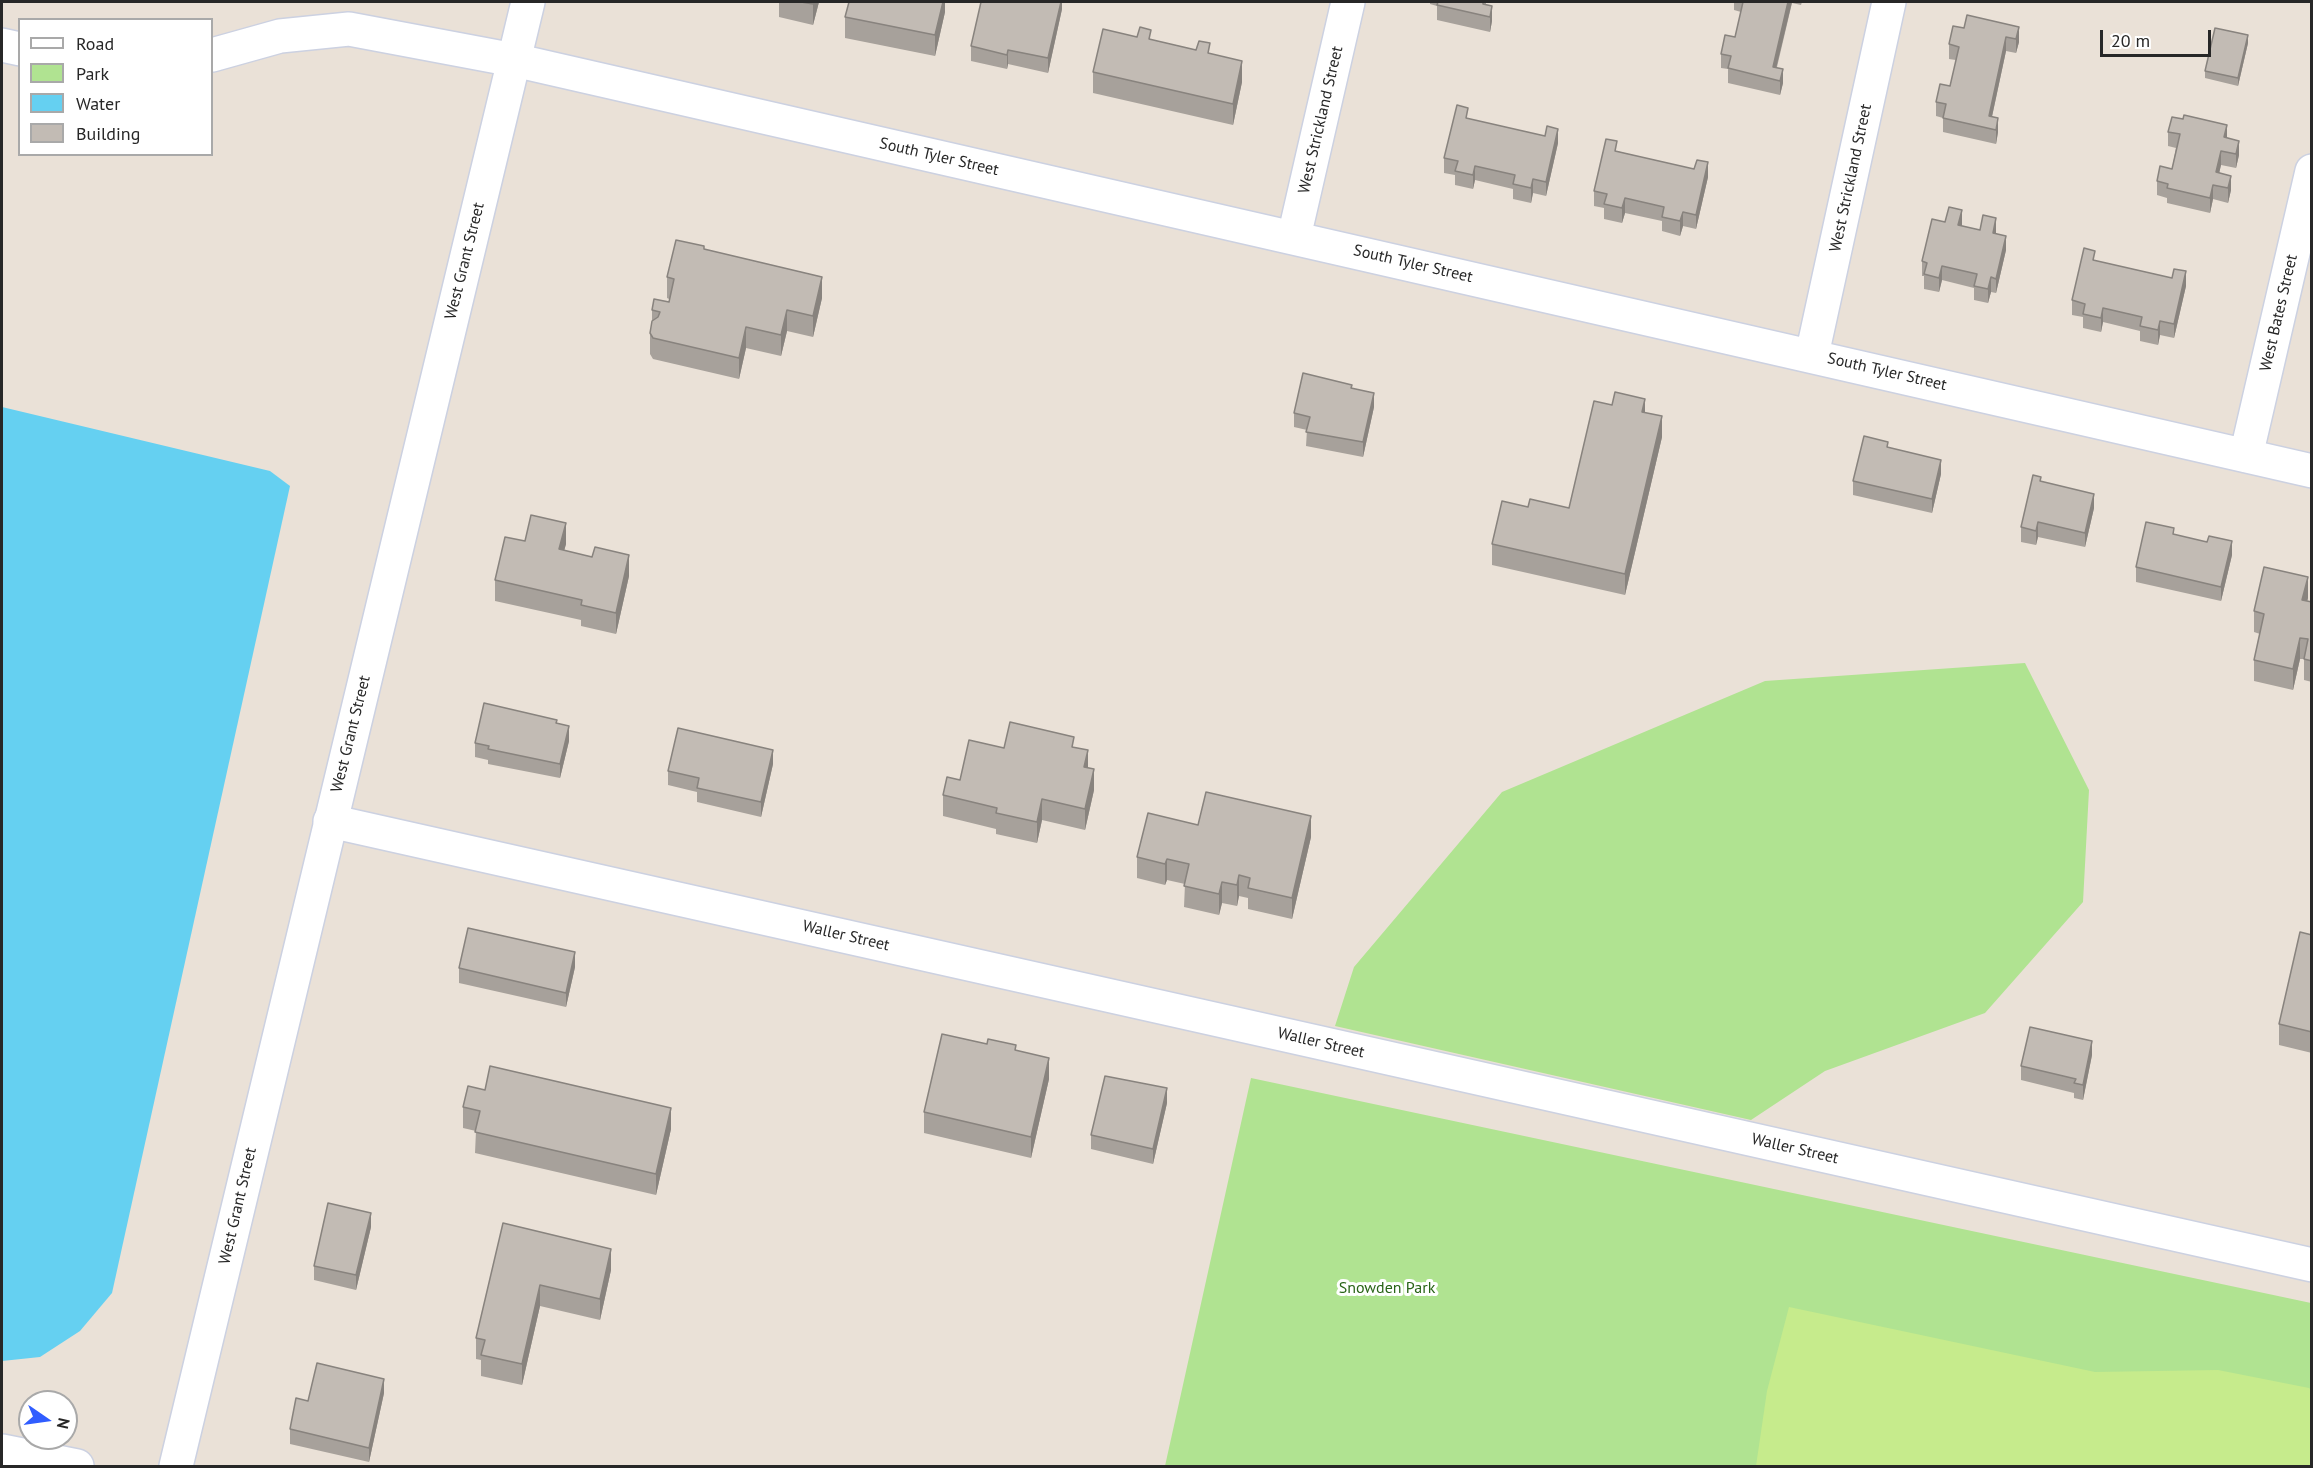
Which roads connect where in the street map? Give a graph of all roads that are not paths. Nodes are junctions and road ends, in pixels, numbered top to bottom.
1 (528, 2) edge
2 (1348, 2) edge
3 (1890, 2) edge
4 (2, 45) edge
5 (18, 49) edge
6 (213, 55) edge
7 (514, 60) junction
8 (2312, 171) edge
9 (1294, 237) junction
10 (1812, 355) junction
11 (2246, 456) junction
12 (2312, 471) edge
13 (330, 820) junction
14 (2312, 1265) edge
15 (2, 1451) edge
16 (76, 1467) edge
17 (176, 1467) edge

1 - 7 street, West Grant Street
2 - 9 street, West Strickland Street
3 - 10 street, West Strickland Street
4 - 5 street
6 - 7 street, South Tyler Street
7 - 9 street, South Tyler Street
7 - 13 street, West Grant Street
8 - 11 street, West Bates Street
9 - 10 street, South Tyler Street
10 - 11 street, South Tyler Street
11 - 12 street, South Tyler Street
13 - 14 street, Waller Street
13 - 17 street, West Grant Street
15 - 16 street

